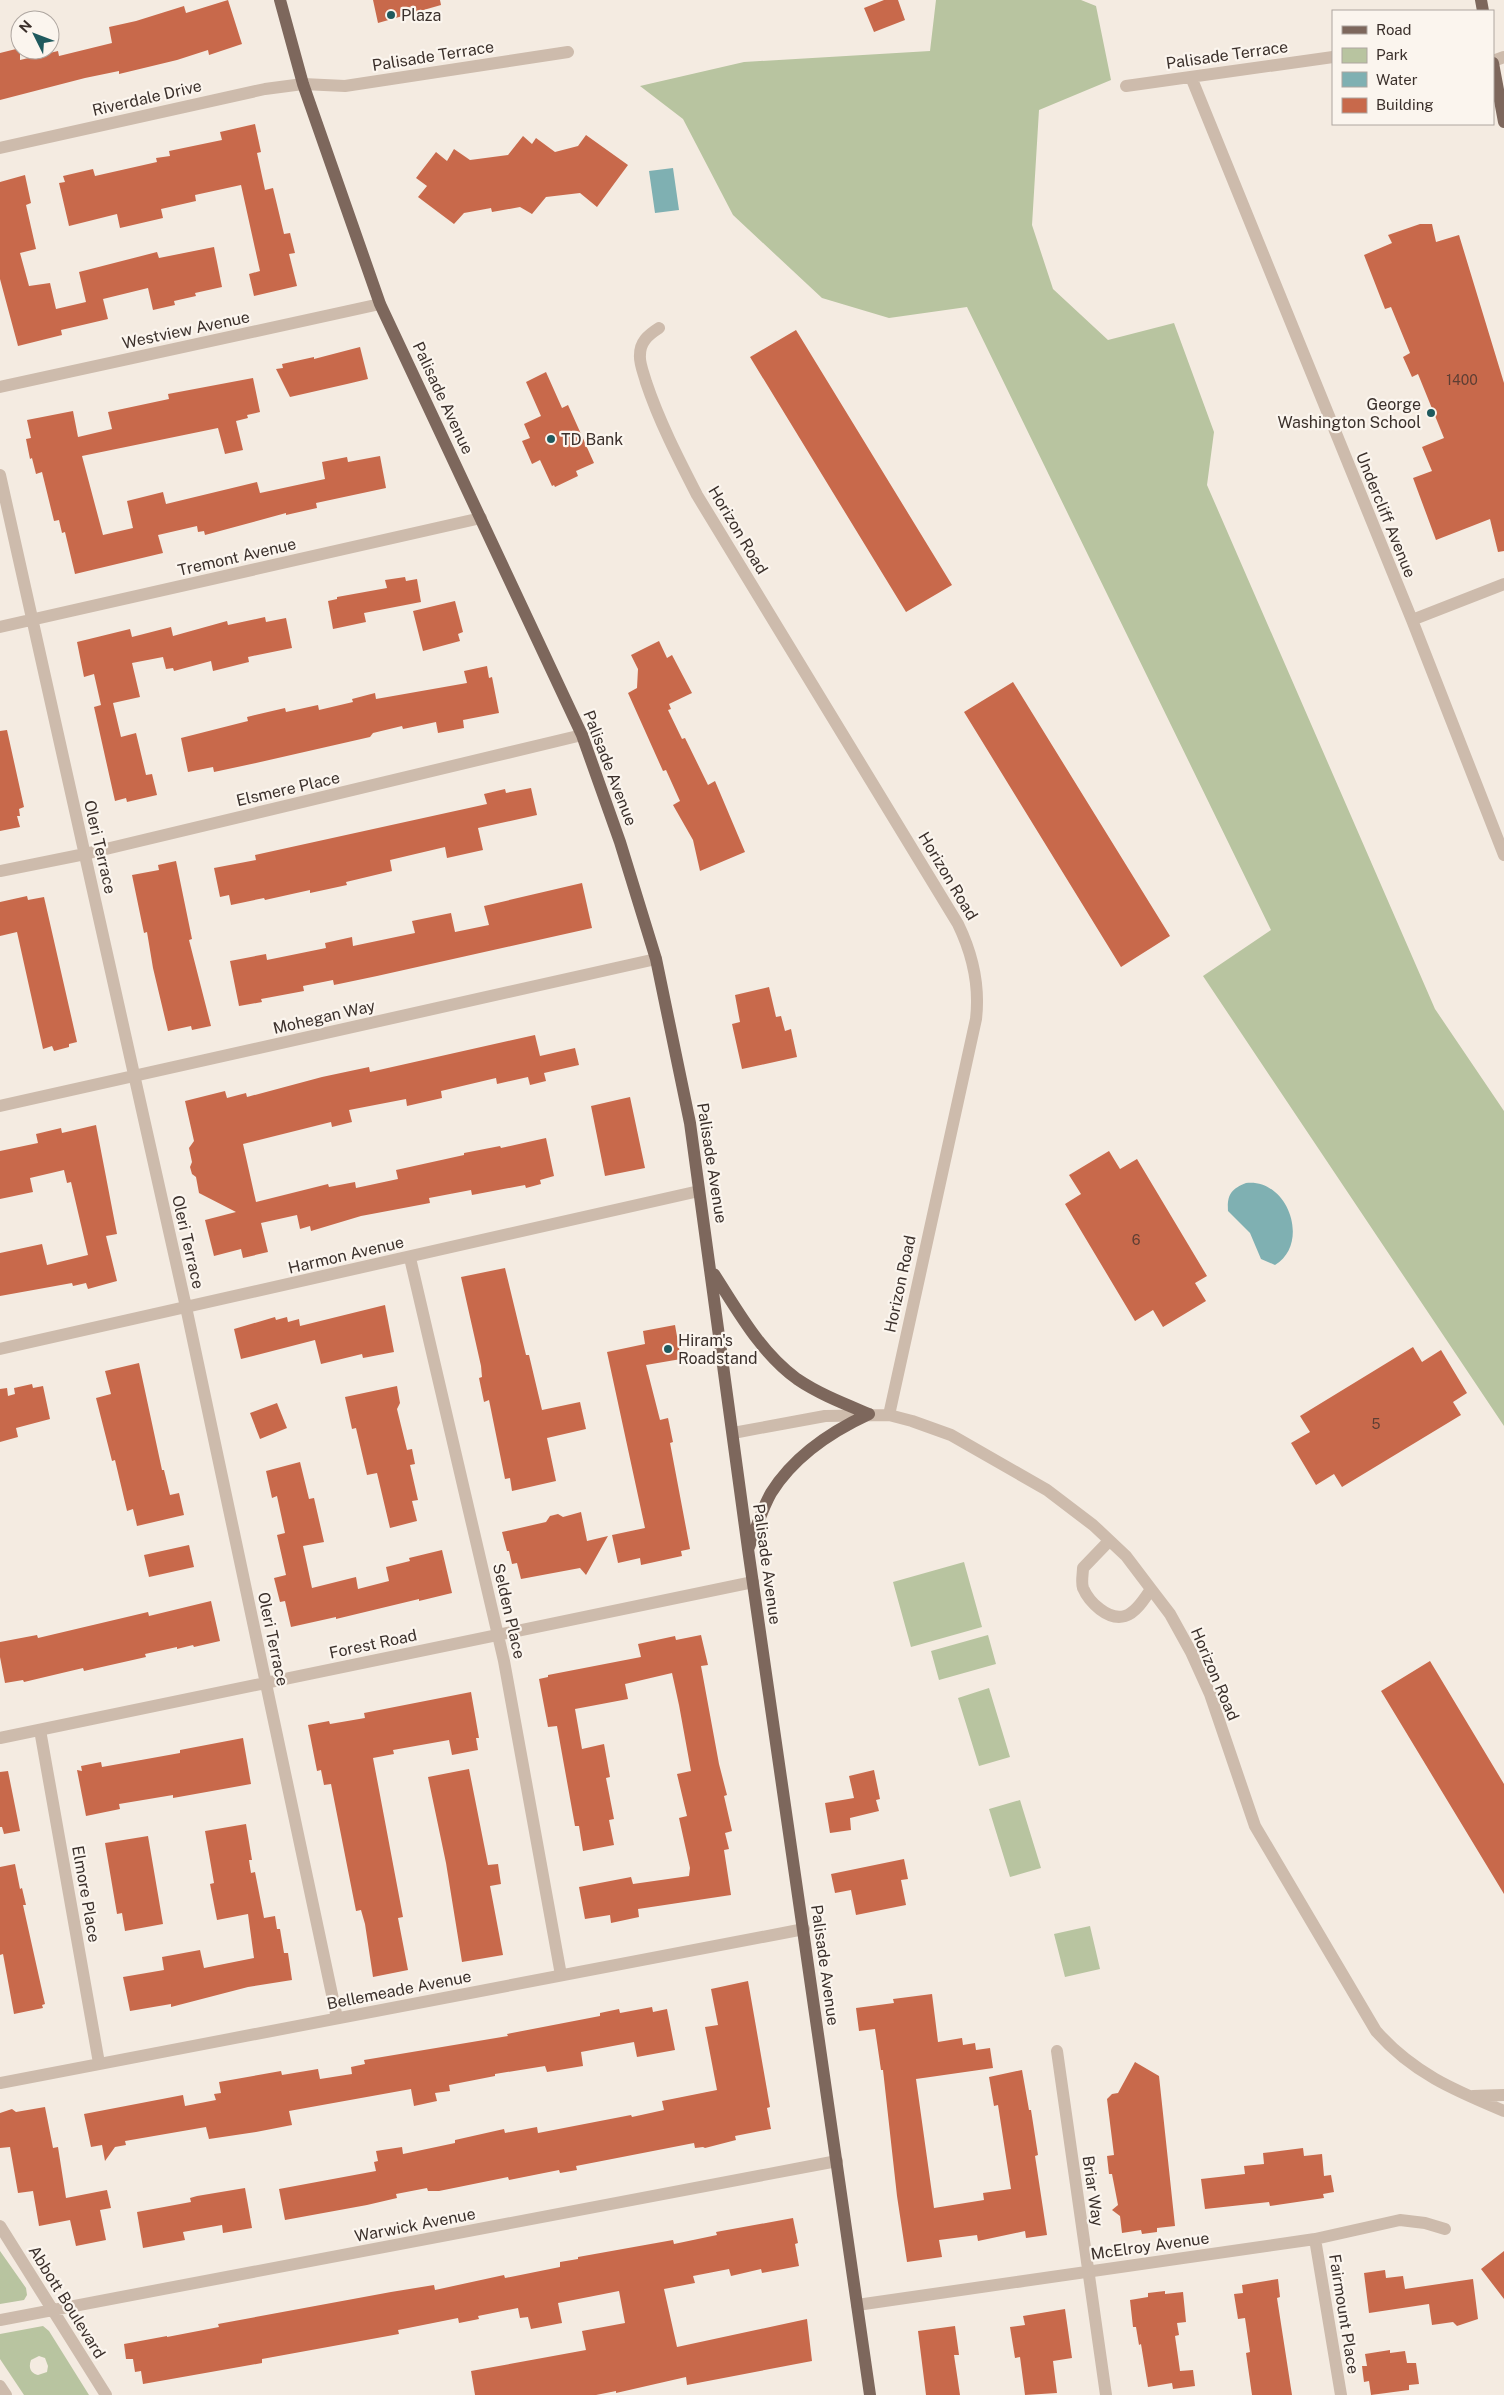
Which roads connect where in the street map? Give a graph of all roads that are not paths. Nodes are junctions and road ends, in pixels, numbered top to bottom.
1 (280, 0) edge
2 (568, 52) dead end
3 (1332, 57) edge
4 (1494, 67) edge
5 (1191, 77) junction
6 (303, 84) junction
7 (1126, 86) dead end
8 (1504, 122) edge
9 (0, 148) edge
10 (380, 304) junction
11 (659, 328) dead end
12 (0, 387) edge
13 (0, 475) edge
14 (481, 518) junction
15 (1504, 584) edge
16 (32, 620) junction
17 (1412, 620) junction
18 (0, 627) edge
19 (582, 735) junction
20 (1503, 848) edge
21 (85, 854) junction
22 (0, 871) edge
23 (656, 959) junction
24 (134, 1076) junction
25 (0, 1106) edge
26 (699, 1191) junction
27 (410, 1258) junction
28 (711, 1269) junction
29 (186, 1307) junction
30 (0, 1348) edge
31 (869, 1414) junction
32 (889, 1415) junction
33 (733, 1433) junction
34 (1109, 1541) junction
35 (748, 1549) junction
36 (753, 1582) junction
37 (1151, 1589) junction
38 (498, 1635) junction
39 (266, 1683) junction
40 (40, 1730) junction
41 (0, 1738) edge
42 (804, 1929) junction
43 (562, 1975) junction
44 (337, 2018) junction
45 (1057, 2051) dead end
46 (100, 2064) junction
47 (0, 2083) edge
48 (1504, 2095) edge
49 (1468, 2096) junction
50 (1504, 2111) edge
51 (836, 2161) junction
52 (0, 2226) edge
53 (1445, 2229) dead end
54 (1316, 2239) junction
55 (1087, 2272) junction
56 (857, 2305) junction
57 (53, 2310) junction
58 (0, 2320) edge
59 (0, 2386) edge
60 (6, 2395) edge
61 (106, 2395) edge
62 (870, 2395) edge
63 (1106, 2395) edge
64 (1341, 2395) edge

1 - 6 main road, Palisade Avenue
2 - 6 street, Palisade Terrace
3 - 5 street, Palisade Terrace
4 - 8 main road
5 - 7 street, Palisade Terrace
5 - 17 street, Undercliff Avenue
6 - 9 street, Riverdale Drive
6 - 10 main road, Palisade Avenue
10 - 12 street, Westview Avenue
10 - 14 main road, Palisade Avenue
11 - 32 street, Horizon Road
13 - 16 street, Oleri Terrace
14 - 16 street, Tremont Avenue
14 - 19 main road, Palisade Avenue
15 - 17 street
16 - 18 street, Tremont Avenue
16 - 21 street, Oleri Terrace
17 - 20 street, Undercliff Avenue
19 - 21 street, Elsmere Place
19 - 23 main road, Palisade Avenue
21 - 22 street, Elsmere Place
21 - 24 street, Oleri Terrace
23 - 24 street, Mohegan Way
23 - 26 main road, Palisade Avenue
24 - 25 street, Mohegan Way
24 - 29 street, Oleri Terrace
26 - 27 street, Harmon Avenue
26 - 28 main road, Palisade Avenue
27 - 29 street, Harmon Avenue
27 - 38 street, Selden Place
28 - 31 main road
28 - 33 main road, Palisade Avenue
29 - 30 street, Harmon Avenue
29 - 39 street, Oleri Terrace
31 - 32 street
31 - 33 street
31 - 35 main road
32 - 34 street, Horizon Road
33 - 35 main road, Palisade Avenue
34 - 37 street, Horizon Road
34 - 37 street
35 - 36 main road, Palisade Avenue
36 - 38 street, Forest Road
36 - 42 main road, Palisade Avenue
37 - 49 street, Horizon Road
38 - 39 street, Forest Road
38 - 43 street, Selden Place
39 - 40 street, Forest Road
39 - 44 street, Oleri Terrace
40 - 41 street, Forest Road
40 - 46 street, Elmore Place
42 - 43 street, Bellemeade Avenue
42 - 51 main road, Palisade Avenue
43 - 44 street, Bellemeade Avenue
44 - 46 street, Bellemeade Avenue
45 - 55 street, Briar Way
46 - 47 street, Bellemeade Avenue
48 - 49 street, Horizon Road
49 - 50 street, Horizon Road
51 - 56 main road, Palisade Avenue
51 - 57 street, Warwick Avenue
52 - 57 street, Abbott Boulevard
53 - 54 street, McElroy Avenue
54 - 55 street, McElroy Avenue
54 - 64 street, Fairmount Place
55 - 56 street, McElroy Avenue
55 - 63 street, Briar Way
56 - 62 main road, Palisade Avenue
57 - 58 street, Warwick Avenue
57 - 61 street, Abbott Boulevard
59 - 60 street

